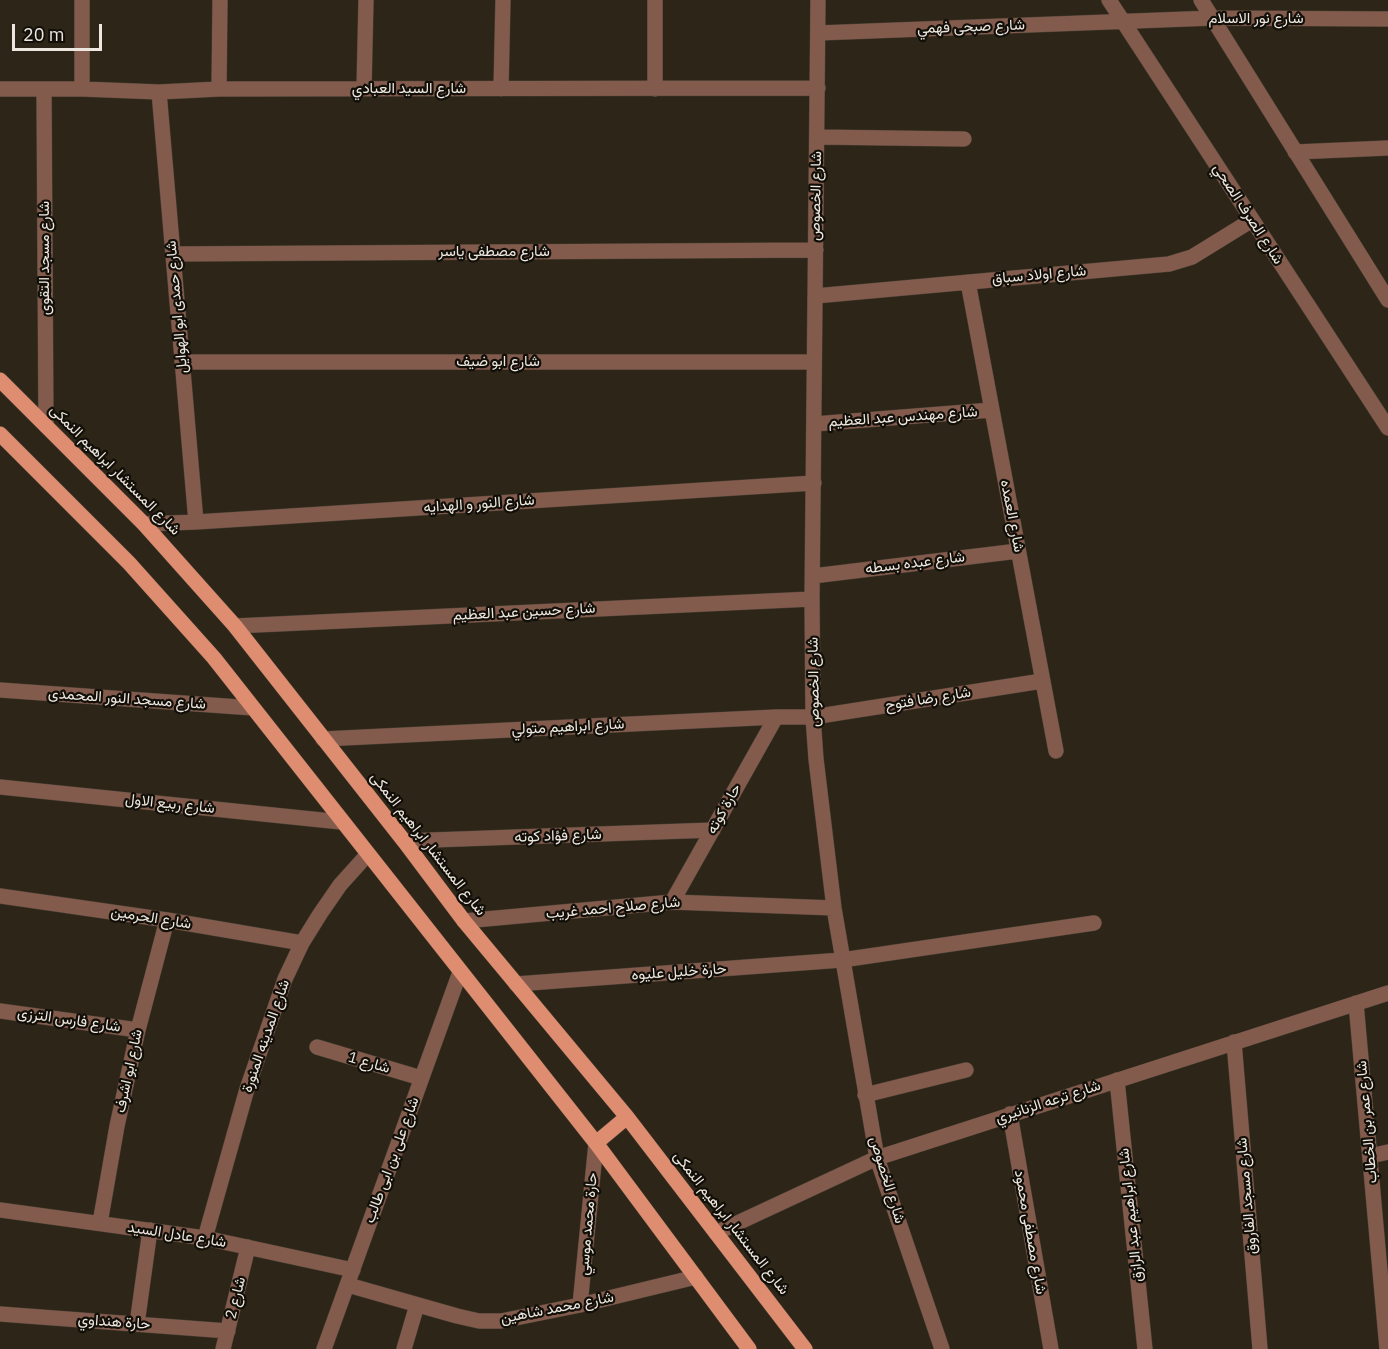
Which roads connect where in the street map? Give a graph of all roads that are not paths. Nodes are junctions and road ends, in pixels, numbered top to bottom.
1 (82, 0) edge
2 (220, 0) edge
3 (366, 0) edge
4 (503, 0) edge
5 (655, 0) edge
6 (818, 0) edge
7 (1109, 0) edge
8 (1201, 0) edge
9 (1213, 18) junction
10 (1388, 19) edge
11 (1123, 22) junction
12 (818, 33) junction
13 (655, 88) junction
14 (818, 88) junction
15 (0, 89) edge
16 (44, 89) junction
17 (82, 89) junction
18 (219, 89) junction
19 (364, 89) junction
20 (501, 89) junction
21 (159, 92) junction
22 (817, 137) junction
23 (964, 139) dead end
24 (1388, 147) edge
25 (1295, 152) junction
26 (1252, 220) junction
27 (816, 250) junction
28 (173, 254) junction
29 (968, 282) junction
30 (815, 296) junction
31 (1388, 300) edge
32 (182, 362) junction
33 (814, 362) junction
34 (0, 380) edge
35 (992, 410) junction
36 (814, 424) junction
37 (46, 426) junction
38 (1388, 428) edge
39 (0, 434) edge
40 (814, 483) junction
41 (196, 522) junction
42 (144, 524) junction
43 (1018, 551) junction
44 (813, 576) junction
45 (812, 599) junction
46 (235, 626) junction
47 (1042, 681) junction
48 (0, 690) edge
49 (253, 708) junction
50 (776, 717) junction
51 (813, 717) junction
52 (323, 739) junction
53 (1056, 751) dead end
54 (0, 787) edge
55 (341, 822) junction
56 (713, 830) junction
57 (404, 841) junction
58 (367, 855) junction
59 (0, 896) edge
60 (672, 902) junction
61 (834, 908) junction
62 (167, 920) junction
63 (464, 921) junction
64 (1095, 923) dead end
65 (302, 943) junction
66 (842, 960) junction
67 (460, 972) junction
68 (516, 984) junction
69 (1388, 993) edge
70 (1356, 1003) junction
71 (0, 1011) edge
72 (138, 1030) junction
73 (1234, 1042) junction
74 (317, 1047) dead end
75 (966, 1070) dead end
76 (421, 1078) junction
77 (1117, 1080) junction
78 (865, 1095) junction
79 (1010, 1114) junction
80 (627, 1117) junction
81 (596, 1143) junction
82 (1388, 1152) edge
83 (1370, 1156) junction
84 (877, 1158) junction
85 (0, 1210) edge
86 (100, 1223) junction
87 (150, 1230) junction
88 (716, 1233) junction
89 (205, 1238) junction
90 (248, 1247) junction
91 (1384, 1274) edge
92 (696, 1277) junction
93 (351, 1278) junction
94 (417, 1305) junction
95 (580, 1305) junction
96 (0, 1314) edge
97 (136, 1324) junction
98 (228, 1331) junction
99 (223, 1349) edge
100 (324, 1349) edge
101 (404, 1349) edge
102 (749, 1349) edge
103 (806, 1349) edge
104 (942, 1349) edge
105 (1050, 1349) edge
106 (1145, 1349) edge
107 (1260, 1349) edge
108 (1387, 1349) edge

1 - 17 street
2 - 18 street
3 - 19 street
4 - 20 street
5 - 13 street
6 - 12 street, شارع الخصوص
7 - 11 street, شارع الصرف الصحي
8 - 9 street
9 - 10 street, شارع نور الاسلام
9 - 11 street, شارع نور الاسلام
9 - 25 street
11 - 12 street, شارع صبحى فهمي
11 - 26 street, شارع الصرف الصحي
12 - 14 street, شارع الخصوص
13 - 14 street, شارع السيد العبادي
13 - 20 street, شارع السيد العبادي
14 - 22 street, شارع الخصوص
15 - 16 street, شارع السيد العبادي
16 - 17 street, شارع السيد العبادي
16 - 37 street, شارع مسجد التقوى
17 - 21 street, شارع السيد العبادي
18 - 19 street, شارع السيد العبادي
18 - 21 street, شارع السيد العبادي
19 - 20 street, شارع السيد العبادي
21 - 28 street, شارع حمدى ابو الهوايل
22 - 23 street
22 - 27 street, شارع الخصوص
24 - 25 street
25 - 31 street
26 - 29 street, شارع اولاد سباق
26 - 38 street, شارع الصرف الصحي
27 - 28 street, شارع مصطفى ياسر
27 - 30 street, شارع الخصوص
28 - 32 street, شارع حمدى ابو الهوايل
29 - 30 street, شارع اولاد سباق
29 - 35 street, شارع العمده
30 - 33 street, شارع الخصوص
32 - 33 street, شارع ابو ضيف
32 - 41 street, شارع حمدى ابو الهوايل
33 - 36 street, شارع الخصوص
34 - 37 main road, شارع المستشار ابراهيم النمكى
35 - 36 street, شارع مهندس عبد العظيم
35 - 43 street, شارع العمده
36 - 40 street, شارع الخصوص
37 - 42 main road, شارع المستشار ابراهيم النمكى
39 - 49 main road
40 - 41 street, شارع النور و الهدايه
40 - 44 street, شارع الخصوص
41 - 42 street, شارع النور و الهدايه
42 - 46 main road, شارع المستشار ابراهيم النمكى
43 - 44 street, شارع عبده بسطه
43 - 47 street, شارع العمده
44 - 45 street, شارع الخصوص
45 - 46 street, شارع حسين عبد العظيم
45 - 51 street, شارع الخصوص
46 - 52 main road, شارع المستشار ابراهيم النمكى
47 - 51 street, شارع رضا فتوح
47 - 53 street, شارع العمده
48 - 49 street, شارع مسجد النور المحمدى
49 - 55 main road
50 - 51 street, شارع ابراهيم متولي
50 - 52 street, شارع ابراهيم متولي
50 - 56 street, حارة كوته
51 - 61 street, شارع الخصوص
52 - 57 main road, شارع المستشار ابراهيم النمكى
54 - 55 street, شارع ربيع الاول
55 - 58 main road
56 - 57 street, شارع فؤاد كوته
56 - 60 street, حارة كوته
57 - 63 main road, شارع المستشار ابراهيم النمكى
58 - 65 street, شارع المدينه المنورة
58 - 67 main road
59 - 62 street, شارع الحرمين
60 - 61 street, شارع صلاح احمد غريب
60 - 63 street, شارع صلاح احمد غريب
61 - 66 street, شارع الخصوص
62 - 65 street, شارع الحرمين
62 - 72 street, شارع ابو اشرف
63 - 68 main road, شارع المستشار ابراهيم النمكى
64 - 66 street, حارة خليل عليوه
65 - 89 street, شارع المدينه المنورة
66 - 68 street, حارة خليل عليوه
66 - 78 street, شارع الخصوص
67 - 76 street, شارع على بن ابى طالب
67 - 81 main road
68 - 80 main road, شارع المستشار ابراهيم النمكى
69 - 70 street, شارع ترعه الزنانيري
70 - 73 street, شارع ترعه الزنانيري
70 - 83 street, شارع عمر بن الخطاب
71 - 72 street, شارع فارس الترزى
72 - 86 street, شارع ابو اشرف
73 - 77 street, شارع ترعه الزنانيري
73 - 107 street, شارع مسجد الفاروق
74 - 76 street, شارع 1
75 - 78 street
76 - 93 street, شارع على بن ابى طالب
77 - 79 street, شارع ترعه الزنانيري
77 - 106 street, شارع ابراهيم عبد الرازق
78 - 84 street, شارع الخصوص
79 - 84 street, شارع ترعه الزنانيري
79 - 105 street, شارع مصطفى محمود
80 - 81 main road
80 - 88 main road, شارع المستشار ابراهيم النمكى
81 - 92 main road
81 - 95 street, حارة محمد موسي
82 - 83 street
83 - 91 street, شارع عمر بن الخطاب
84 - 88 street, شارع ترعه الزنانيري
84 - 104 street, شارع الخصوص
85 - 86 street, شارع عادل السيد
86 - 87 street, شارع عادل السيد
87 - 89 street, شارع عادل السيد
87 - 97 street
88 - 103 main road, شارع المستشار ابراهيم النمكى
89 - 90 street, شارع عادل السيد
90 - 93 street, شارع عادل السيد
90 - 98 street, شارع 2
91 - 108 street, شارع عمر بن الخطاب
92 - 95 street, شارع محمد شاهين
92 - 102 main road
93 - 94 street, شارع محمد شاهين
93 - 100 street, شارع على بن ابى طالب
94 - 95 street, شارع محمد شاهين
94 - 101 street
96 - 97 street, حارة هنداوي
97 - 98 street, حارة هنداوي
98 - 99 street, شارع 2

